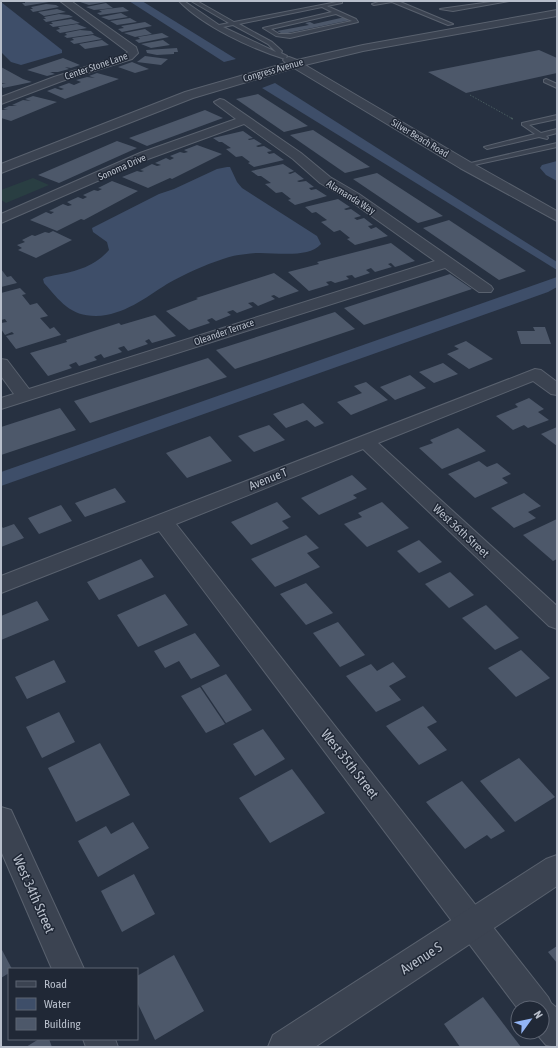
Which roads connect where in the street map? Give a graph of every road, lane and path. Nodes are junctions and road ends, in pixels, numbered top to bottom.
1 (65, 1) edge
2 (181, 1) edge
3 (194, 1) edge
4 (390, 1) edge
5 (394, 1) edge
6 (506, 1) edge
7 (340, 2) dead end
8 (374, 4) dead end
9 (323, 6) junction
10 (557, 6) edge
11 (442, 9) dead end
12 (289, 12) junction
13 (337, 12) junction
14 (557, 14) edge
15 (304, 19) junction
16 (234, 23) junction
17 (450, 24) junction
18 (220, 26) junction
19 (290, 60) junction
20 (470, 95) dead end
21 (3, 99) edge
22 (138, 101) dead end
23 (220, 102) dead end
24 (557, 117) edge
25 (245, 120) junction
26 (524, 124) junction
27 (557, 132) edge
28 (543, 135) junction
29 (554, 145) edge
30 (487, 147) dead end
31 (465, 166) junction
32 (1, 169) edge
33 (557, 217) edge
34 (10, 221) edge
35 (447, 262) junction
36 (485, 289) dead end
37 (1, 364) edge
38 (557, 390) edge
39 (25, 397) junction
40 (1, 404) edge
41 (365, 441) junction
42 (163, 521) junction
43 (1, 585) edge
44 (557, 620) edge
45 (1, 819) edge
46 (557, 870) edge
47 (473, 924) junction
48 (68, 968) edge
49 (531, 1000) edge
50 (550, 1025) edge
51 (557, 1034) edge
52 (285, 1047) edge

1 - 21 street, Center Stone Lane
2 - 18 lane
3 - 16 lane
4 - 8 lane
5 - 17 lane
6 - 11 lane
7 - 9 lane
9 - 12 lane
9 - 13 lane
10 - 17 street, Congress Avenue
12 - 15 lane
12 - 16 lane
13 - 15 lane
13 - 15 lane
14 - 19 street, Congress Avenue
16 - 18 lane
16 - 19 lane
17 - 19 street, Congress Avenue
18 - 19 lane
19 - 22 street, Congress Avenue
19 - 31 street, Silver Beach Road
19 - 32 street, Congress Avenue
20 - 26 path
23 - 25 street, Alamanda Way
24 - 26 lane
25 - 34 street, Sonoma Drive
25 - 35 street, Alamanda Way
26 - 28 lane
27 - 28 lane
28 - 29 lane
28 - 30 lane
29 - 31 lane
31 - 33 street, Silver Beach Road
35 - 36 street, Alamanda Way
35 - 39 street, Oleander Terrace
37 - 39 street
38 - 41 street, Avenue T
39 - 40 street, Oleander Terrace
41 - 42 street, Avenue T
41 - 44 street, West 36th Street
42 - 43 street, Avenue T
42 - 47 street, West 35th Street
45 - 48 street, West 34th Street
46 - 47 street, Avenue S
47 - 49 street, West 35th Street
47 - 52 street, Avenue S
50 - 51 street

